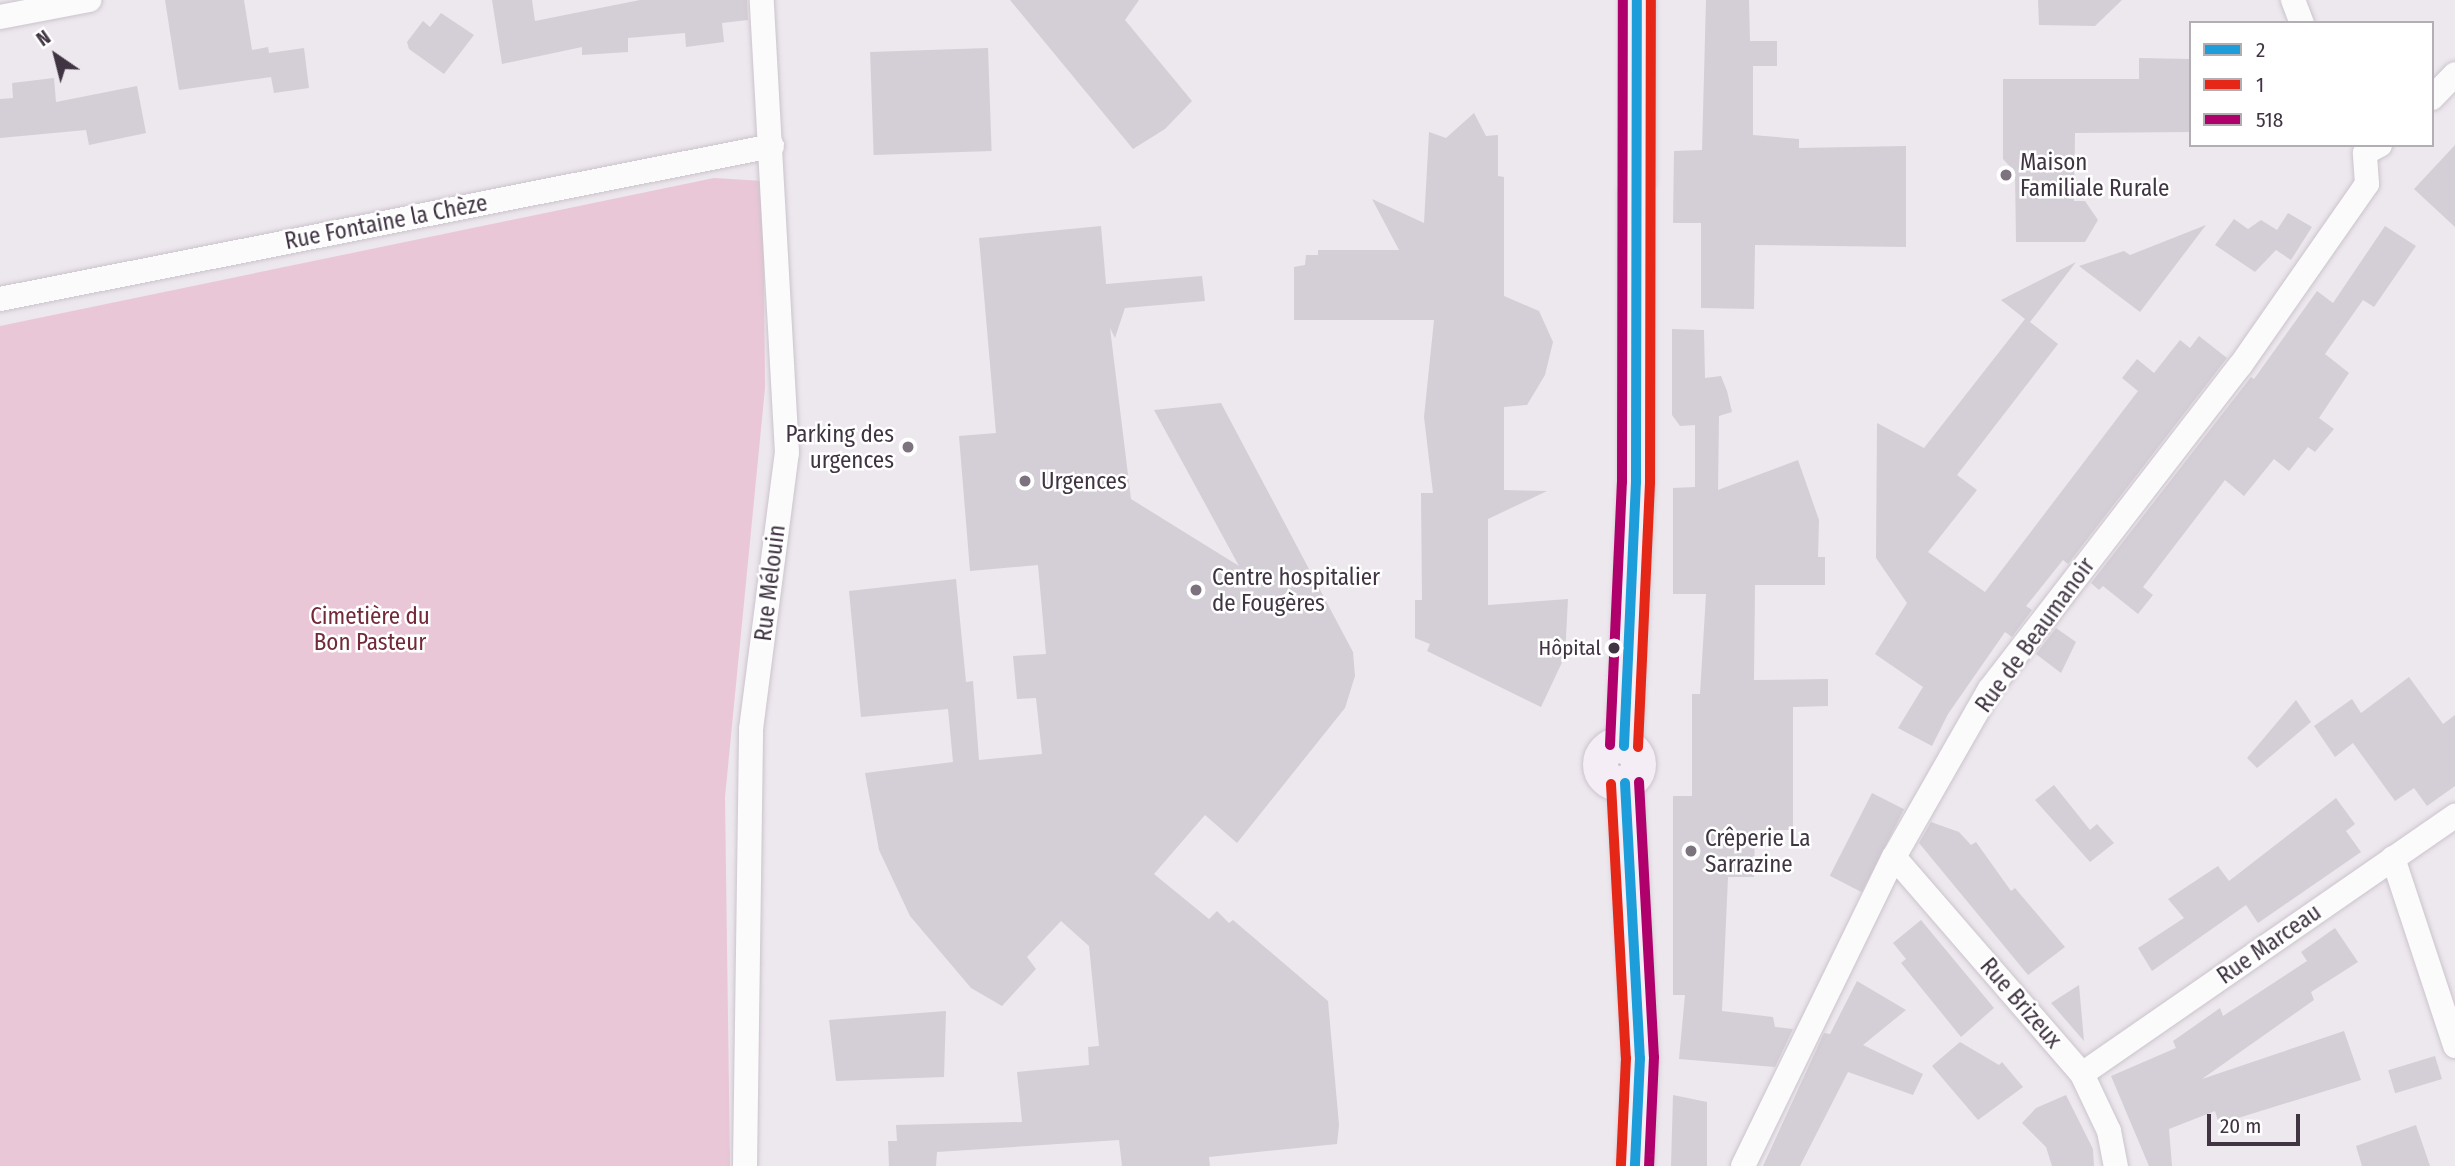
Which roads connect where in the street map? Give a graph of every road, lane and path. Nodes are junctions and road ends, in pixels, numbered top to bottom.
1 (89, 0) edge
2 (762, 0) edge
3 (1637, 0) edge
4 (2293, 0) edge
5 (0, 17) edge
6 (2301, 21) edge
7 (2455, 74) edge
8 (2434, 96) edge
9 (772, 146) junction
10 (2368, 148) edge
11 (0, 299) edge
12 (2455, 816) edge
13 (1894, 857) junction
14 (2393, 858) junction
15 (2455, 1046) edge
16 (2082, 1074) junction
17 (745, 1166) edge
18 (1635, 1166) edge
19 (1742, 1166) edge
20 (2116, 1166) edge

1 - 5 street
2 - 9 street, Rue Mélouin
3 - 18 main road
4 - 6 street
7 - 8 street
9 - 11 street, Rue Fontaine la Chèze
9 - 17 street, Rue Mélouin
10 - 13 street, Rue de Beaumanoir
12 - 14 street, Rue Marceau
13 - 16 street, Rue Brizeux
13 - 19 street, Rue de Beaumanoir
14 - 15 street
14 - 16 street, Rue Marceau
16 - 20 street, Rue Brizeux

